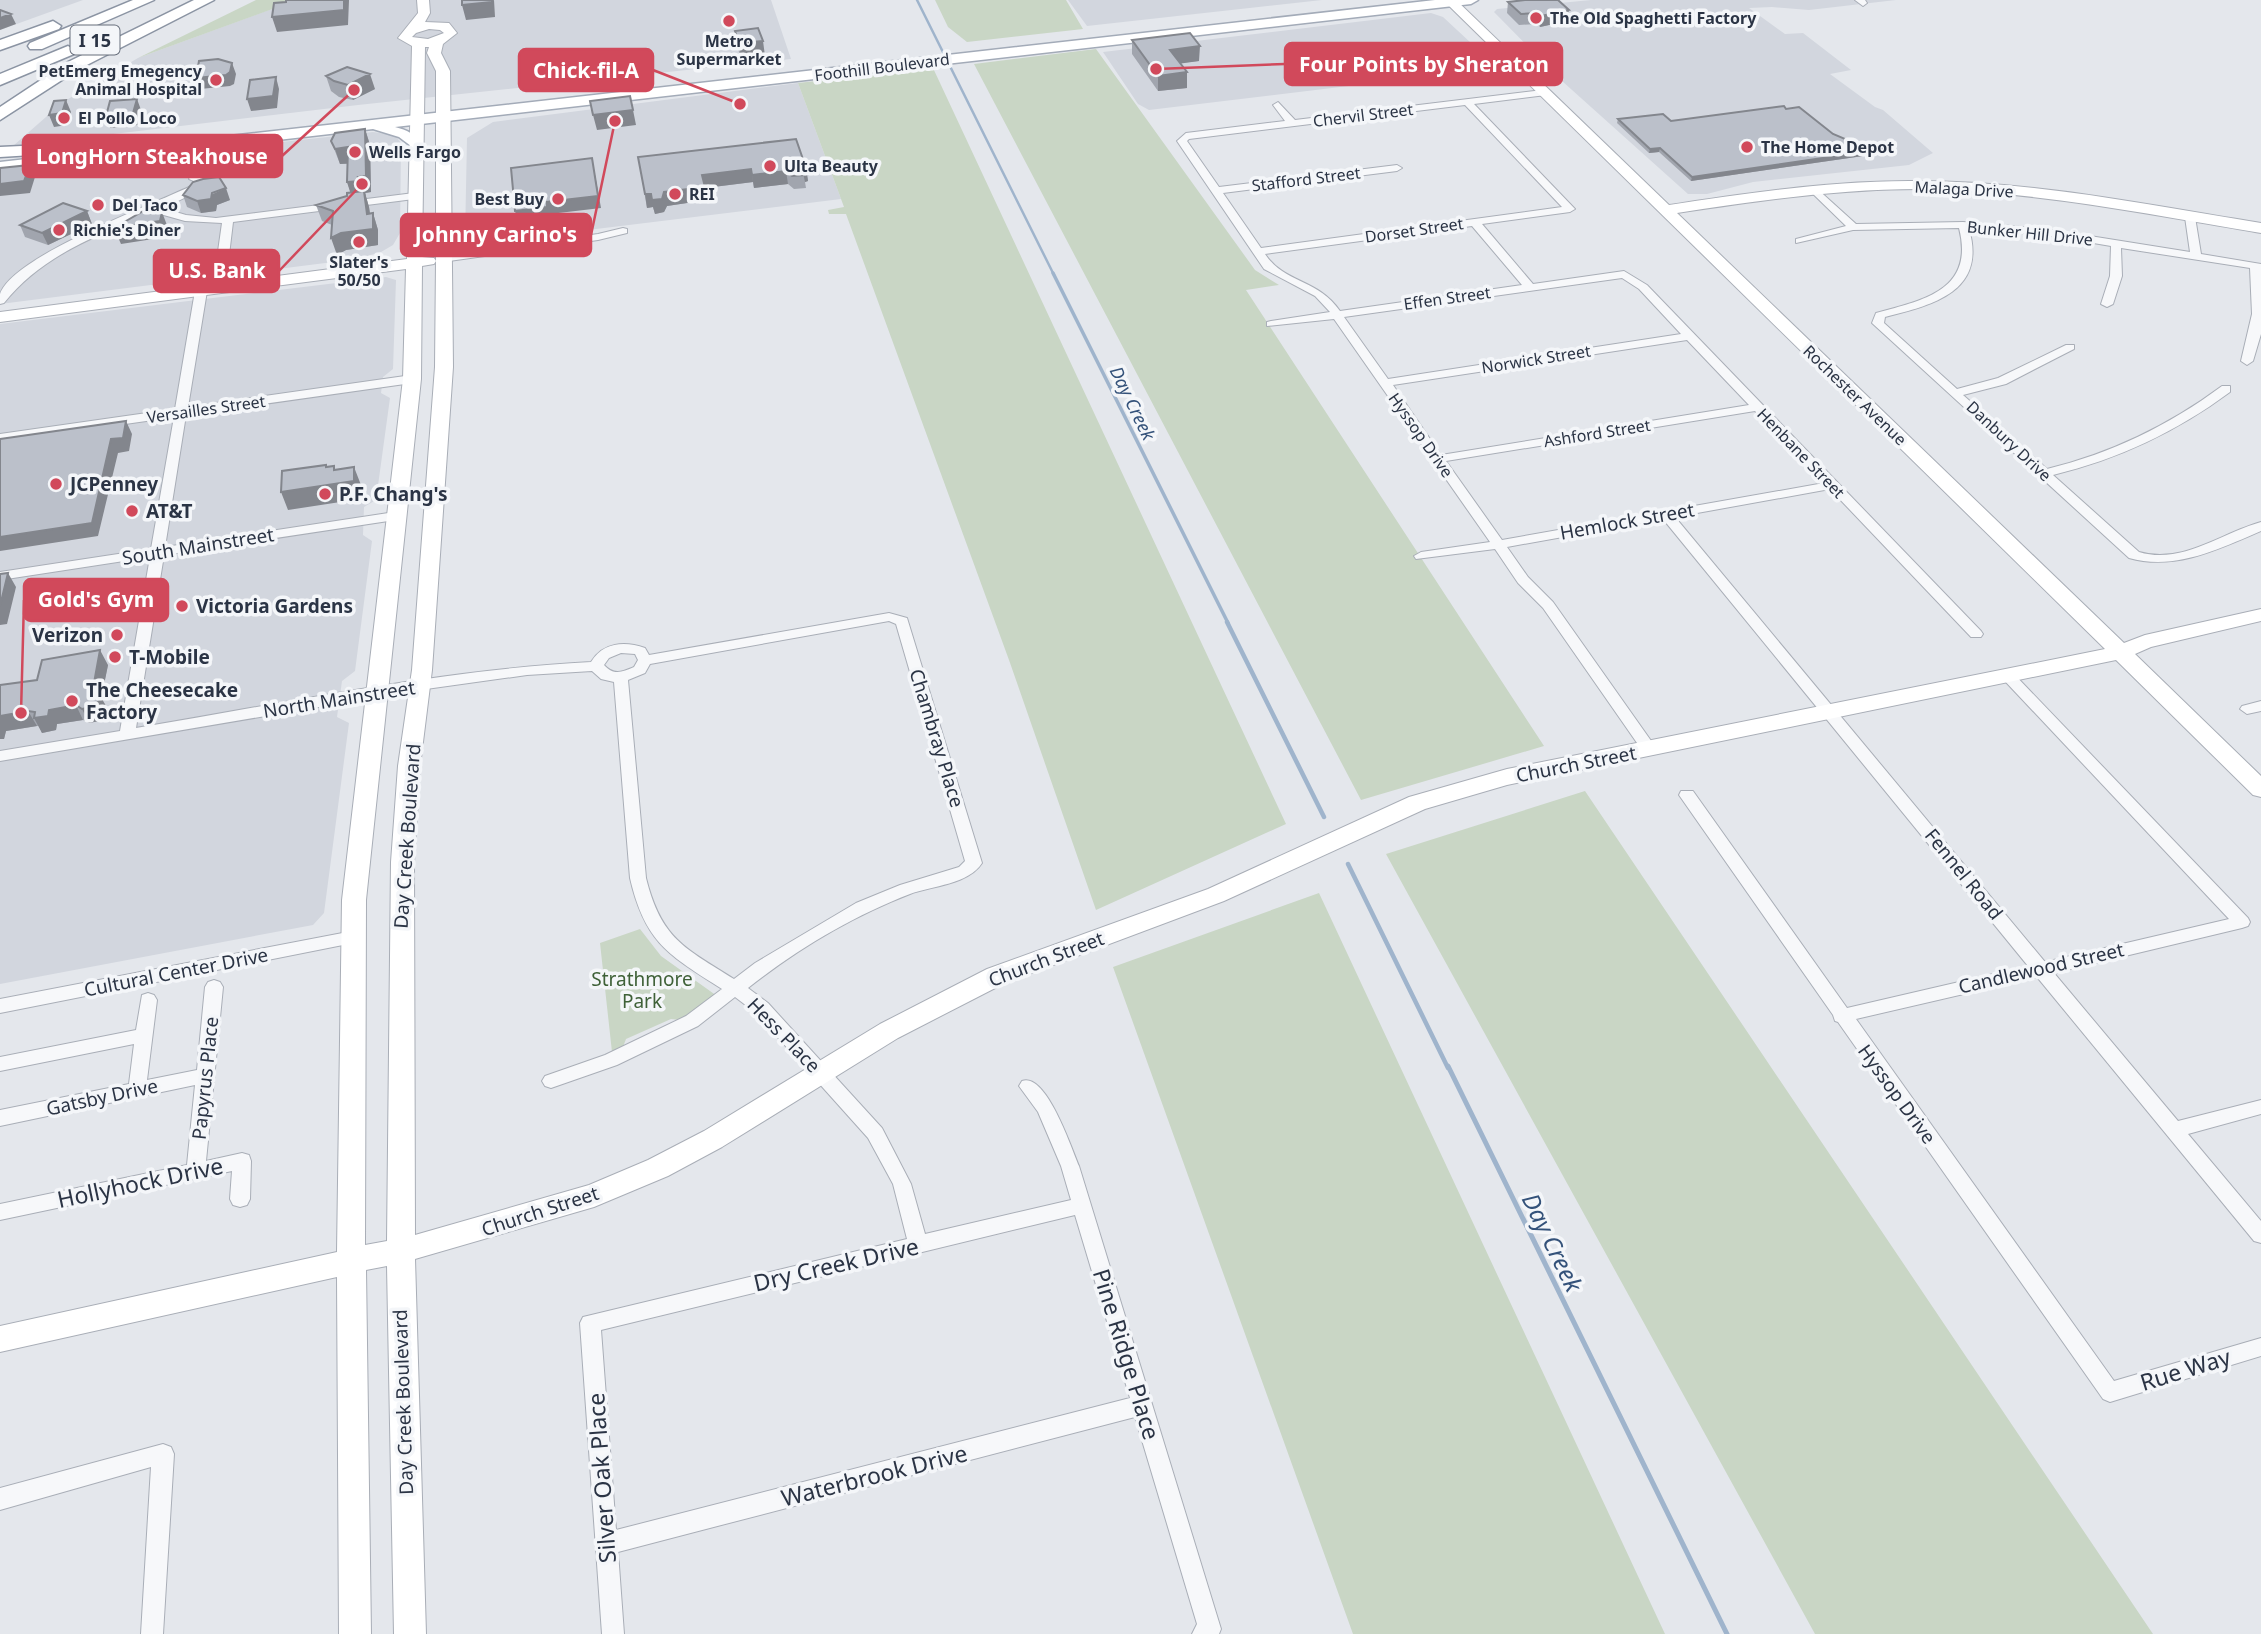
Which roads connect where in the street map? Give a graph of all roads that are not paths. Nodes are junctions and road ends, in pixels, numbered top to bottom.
1 (125, 0) edge
2 (146, 0) edge
3 (190, 0) edge
4 (206, 0) edge
5 (423, 0) edge
6 (431, 0) edge
7 (1394, 0) edge
8 (1471, 0) edge
9 (1450, 1) edge
10 (441, 26) junction
11 (415, 28) junction
12 (437, 41) junction
13 (419, 43) junction
14 (0, 45) edge
15 (944, 55) junction
16 (900, 56) junction
17 (0, 61) edge
18 (783, 78) junction
19 (0, 80) edge
20 (1543, 93) junction
21 (1467, 102) junction
22 (1278, 105) dead end
23 (443, 111) junction
24 (494, 111) junction
25 (416, 114) junction
26 (0, 115) edge
27 (1292, 123) junction
28 (368, 126) junction
29 (444, 134) junction
30 (1183, 138) joint
31 (249, 139) junction
32 (415, 144) junction
33 (176, 147) junction
34 (43, 150) joint
35 (0, 153) edge
36 (0, 166) edge
37 (1396, 168) dead end
38 (1814, 189) junction
39 (1215, 191) junction
40 (414, 196) junction
41 (152, 208) junction
42 (1665, 210) junction
43 (2190, 217) junction
44 (228, 220) junction
45 (1474, 222) junction
46 (414, 223) junction
47 (1963, 225) junction
48 (1853, 227) junction
49 (2261, 228) edge
50 (1800, 241) dead end
51 (2116, 243) junction
52 (1258, 252) junction
53 (442, 255) junction
54 (2196, 256) junction
55 (414, 259) junction
56 (364, 261) junction
57 (2258, 267) edge
58 (1624, 274) joint
59 (220, 279) junction
60 (1529, 286) junction
61 (201, 290) junction
62 (0, 301) edge
63 (2107, 304) dead end
64 (0, 308) edge
65 (1337, 314) junction
66 (0, 317) edge
67 (1271, 324) dead end
68 (1689, 336) junction
69 (2070, 346) dead end
70 (2247, 361) dead end
71 (412, 379) junction
72 (1384, 383) junction
73 (2226, 389) dead end
74 (1956, 393) junction
75 (1757, 407) junction
76 (181, 413) junction
77 (0, 438) edge
78 (1438, 459) junction
79 (437, 466) junction
80 (2044, 474) junction
81 (1833, 485) junction
82 (1665, 514) junction
83 (396, 516) junction
84 (2261, 526) edge
85 (1498, 545) junction
86 (431, 551) junction
87 (157, 552) junction
88 (1421, 556) dead end
89 (0, 576) edge
90 (2261, 615) edge
91 (2261, 631) edge
92 (1976, 634) dead end
93 (2120, 653) junction
94 (645, 660) junction
95 (596, 666) junction
96 (2007, 675) junction
97 (621, 678) junction
98 (419, 685) junction
99 (378, 692) junction
100 (1831, 712) junction
101 (127, 735) junction
102 (1649, 749) junction
103 (0, 756) edge
104 (2261, 789) edge
105 (1687, 795) dead end
106 (352, 937) junction
107 (2040, 968) junction
108 (214, 987) dead end
109 (735, 987) junction
110 (148, 1000) dead end
111 (0, 1006) edge
112 (1841, 1016) junction
113 (143, 1035) junction
114 (0, 1064) edge
115 (821, 1074) junction
116 (205, 1076) junction
117 (551, 1081) dead end
118 (1028, 1086) dead end
119 (137, 1090) junction
120 (2261, 1107) edge
121 (0, 1118) edge
122 (2174, 1130) junction
123 (196, 1170) junction
124 (240, 1199) dead end
125 (1082, 1205) junction
126 (0, 1212) edge
127 (2261, 1235) edge
128 (918, 1245) junction
129 (400, 1250) junction
130 (352, 1259) junction
131 (590, 1323) joint
132 (0, 1339) edge
133 (2261, 1347) edge
134 (2110, 1392) joint
135 (1142, 1405) junction
136 (0, 1499) edge
137 (606, 1544) junction
138 (1206, 1632) edge
139 (152, 1634) edge
140 (355, 1634) edge
141 (410, 1634) edge
142 (613, 1634) edge

1 - 14 highway
2 - 17 highway, I 15
3 - 19 highway, I 15
4 - 26 highway
5 - 11 main road
6 - 10 main road
7 - 15 main road, Foothill Boulevard
8 - 9 main road, Foothill Boulevard
9 - 15 main road, Foothill Boulevard
9 - 20 main road, Rochester Avenue
10 - 11 main road
10 - 12 main road
11 - 13 main road
12 - 13 main road
12 - 23 main road, Day Creek Boulevard
13 - 25 main road
15 - 16 main road, Foothill Boulevard
15 - 18 main road, Foothill Boulevard
16 - 18 main road
16 - 23 main road, Foothill Boulevard
18 - 24 main road, Foothill Boulevard
20 - 21 street, Chervil Street
20 - 42 main road, Rochester Avenue
21 - 27 street, Chervil Street
21 - 45 street, Dorset Street
22 - 27 street
23 - 24 main road, Foothill Boulevard
23 - 25 main road, Foothill Boulevard
23 - 29 main road, Day Creek Boulevard
24 - 29 main road
25 - 28 main road, Foothill Boulevard
25 - 32 main road
25 - 34 main road, Foothill Boulevard
27 - 30 street, Chervil Street
28 - 31 main road, Foothill Boulevard
28 - 32 main road
29 - 53 main road, Day Creek Boulevard
30 - 39 street, Hyssop Drive
31 - 33 main road, Foothill Boulevard
31 - 41 street
32 - 40 main road
33 - 36 main road, Foothill Boulevard
33 - 41 street
34 - 35 highway
37 - 39 street, Stafford Street
38 - 42 street, Malaga Drive
38 - 43 street, Malaga Drive
38 - 48 street
39 - 52 street, Hyssop Drive
40 - 44 street
40 - 46 main road
41 - 44 street
41 - 62 street
42 - 93 main road, Rochester Avenue
43 - 49 main road, Malaga Drive
43 - 54 street
44 - 59 street
45 - 52 street, Dorset Street
45 - 60 street
46 - 55 main road
46 - 56 main road
47 - 48 street, Bunker Hill Drive
47 - 51 street, Bunker Hill Drive
47 - 74 street, Danbury Drive
48 - 50 street, Bunker Hill Drive
51 - 54 street, Bunker Hill Drive
51 - 63 street
52 - 65 street, Hyssop Drive
53 - 53 street
53 - 55 main road
53 - 79 main road, Day Creek Boulevard
54 - 57 street, Bunker Hill Drive
55 - 56 main road
55 - 61 main road
55 - 71 main road
56 - 59 main road
57 - 70 street
58 - 60 street, Effen Street
58 - 68 street, Henbane Street
59 - 64 main road
60 - 65 street, Effen Street
61 - 66 main road
61 - 76 street
65 - 67 street, Effen Street
65 - 72 street, Hyssop Drive
68 - 72 street, Norwick Street
68 - 75 street, Henbane Street
69 - 74 street
71 - 76 street, Versailles Street
71 - 83 main road
72 - 78 street, Hyssop Drive
73 - 80 street
74 - 80 street, Danbury Drive
75 - 78 street, Ashford Street
75 - 81 street, Henbane Street
76 - 77 street, Versailles Street
76 - 87 street
78 - 85 street, Hyssop Drive
79 - 83 main road
79 - 86 main road, Day Creek Boulevard
80 - 84 street, Danbury Drive
81 - 82 street, Hemlock Street
81 - 92 street, Henbane Street
82 - 85 street, Hemlock Street
82 - 100 street, Fennel Road
83 - 86 main road
83 - 87 street, South Mainstreet
83 - 99 main road
85 - 88 street, Hemlock Street
85 - 102 street, Hyssop Drive
86 - 98 street, Day Creek Boulevard
87 - 89 street, South Mainstreet
87 - 101 street
90 - 93 main road, Church Street
91 - 93 main road, Church Street
93 - 96 main road, Church Street
93 - 104 main road, Rochester Avenue
94 - 95 street
94 - 97 street
94 - 109 street, Chambray Place
95 - 97 street
95 - 98 street, North Mainstreet
96 - 100 main road, Church Street
96 - 107 street, Candlewood Street
97 - 109 street, Hess Place
98 - 99 street, North Mainstreet
98 - 129 main road, Day Creek Boulevard
99 - 101 street, North Mainstreet
99 - 106 main road
100 - 102 main road, Church Street
100 - 107 street, Fennel Road
101 - 103 street, North Mainstreet
102 - 115 main road, Church Street
105 - 112 street, Hyssop Drive
106 - 111 street, Cultural Center Drive
106 - 130 main road
107 - 112 street, Candlewood Street
107 - 122 street, Fennel Road
108 - 116 street, Papyrus Place
109 - 115 street, Hess Place
109 - 117 street
110 - 113 street
112 - 134 street, Hyssop Drive
113 - 114 street
113 - 119 street
115 - 128 street, Hess Place
115 - 129 main road, Church Street
116 - 119 street, Gatsby Drive
116 - 123 street, Papyrus Place
118 - 125 street, Pine Ridge Place
119 - 121 street, Gatsby Drive
120 - 122 street
122 - 127 street, Fennel Road
123 - 124 street, Hollyhock Drive
123 - 126 street, Hollyhock Drive
125 - 128 street, Dry Creek Drive
125 - 135 street, Pine Ridge Place
128 - 131 street, Dry Creek Drive
129 - 130 main road, Church Street
129 - 141 main road, Day Creek Boulevard
130 - 132 street, Church Street
130 - 140 main road
131 - 137 street, Silver Oak Place
133 - 134 street, Rue Way
135 - 137 street, Waterbrook Drive
135 - 138 street, Pine Ridge Place
136 - 139 street
137 - 142 street, Silver Oak Place

